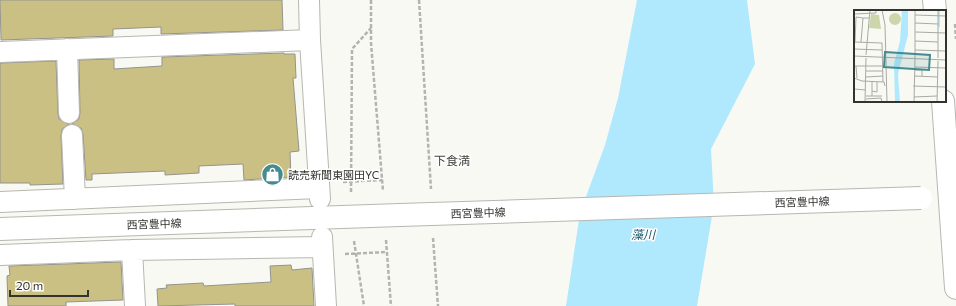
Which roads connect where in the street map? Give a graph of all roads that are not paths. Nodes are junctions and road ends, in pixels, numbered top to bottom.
1 (309, 0) edge
2 (934, 0) edge
3 (935, 10) edge
4 (310, 40) junction
5 (67, 49) junction
6 (0, 52) edge
7 (943, 102) edge
8 (69, 113) dead end
9 (72, 135) dead end
10 (953, 196) edge
11 (75, 199) junction
12 (0, 202) edge
13 (0, 229) edge
14 (132, 250) junction
15 (0, 255) edge
16 (956, 288) edge
17 (135, 306) edge
18 (326, 306) edge

1 - 4 street
2 - 3 main road
4 - 5 street
4 - 11 street
5 - 6 street
5 - 8 street
7 - 10 main road
9 - 11 street
10 - 13 main road, 西宮豊中線, bridge
10 - 16 main road
11 - 12 street
14 - 15 street
14 - 17 street
14 - 18 street

